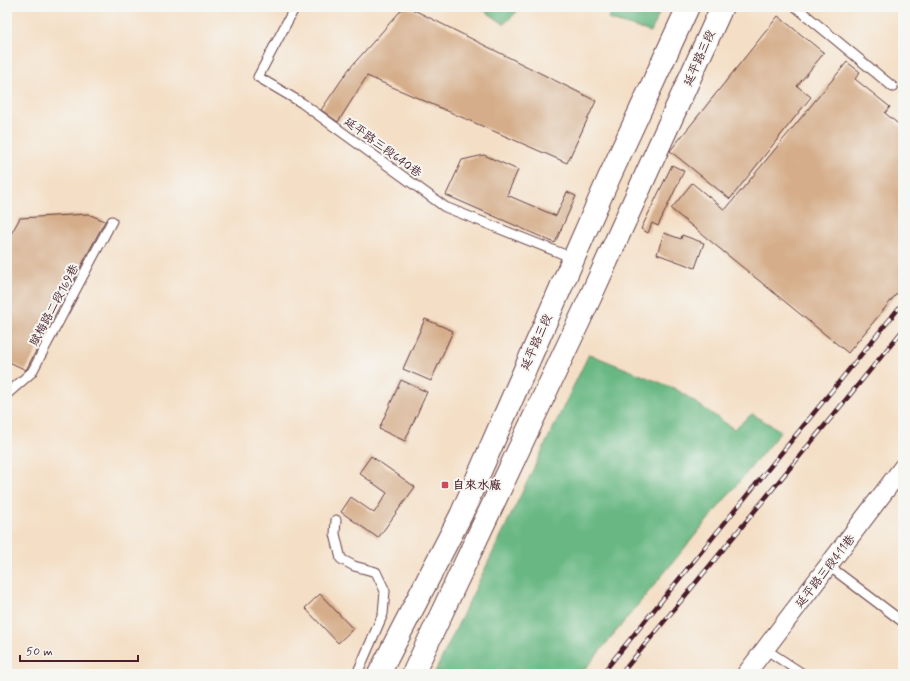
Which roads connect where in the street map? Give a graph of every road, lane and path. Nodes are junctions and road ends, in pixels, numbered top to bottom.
1 (295, 7) edge
2 (688, 7) edge
3 (722, 7) edge
4 (796, 7) edge
5 (894, 87) dead end
6 (608, 180) junction
7 (637, 194) junction
8 (112, 221) dead end
9 (573, 258) junction
10 (7, 394) edge
11 (903, 467) edge
12 (336, 520) dead end
13 (828, 566) junction
14 (903, 622) edge
15 (766, 648) junction
16 (357, 674) edge
17 (379, 674) edge
18 (413, 674) edge
19 (746, 674) edge
20 (803, 674) edge

1 - 9 lane, 延平路三段640巷
2 - 6 main road, 延平路三段
3 - 7 main road, 延平路三段
4 - 5 lane
6 - 7 main road
6 - 9 main road, 延平路三段
7 - 18 main road, 延平路三段
8 - 10 lane, 賦梅路二段169巷
9 - 17 main road, 延平路三段
11 - 13 street, 延平路三段411巷
12 - 16 lane
13 - 14 lane
13 - 15 street, 延平路三段411巷
15 - 19 street, 延平路三段411巷
15 - 20 lane

